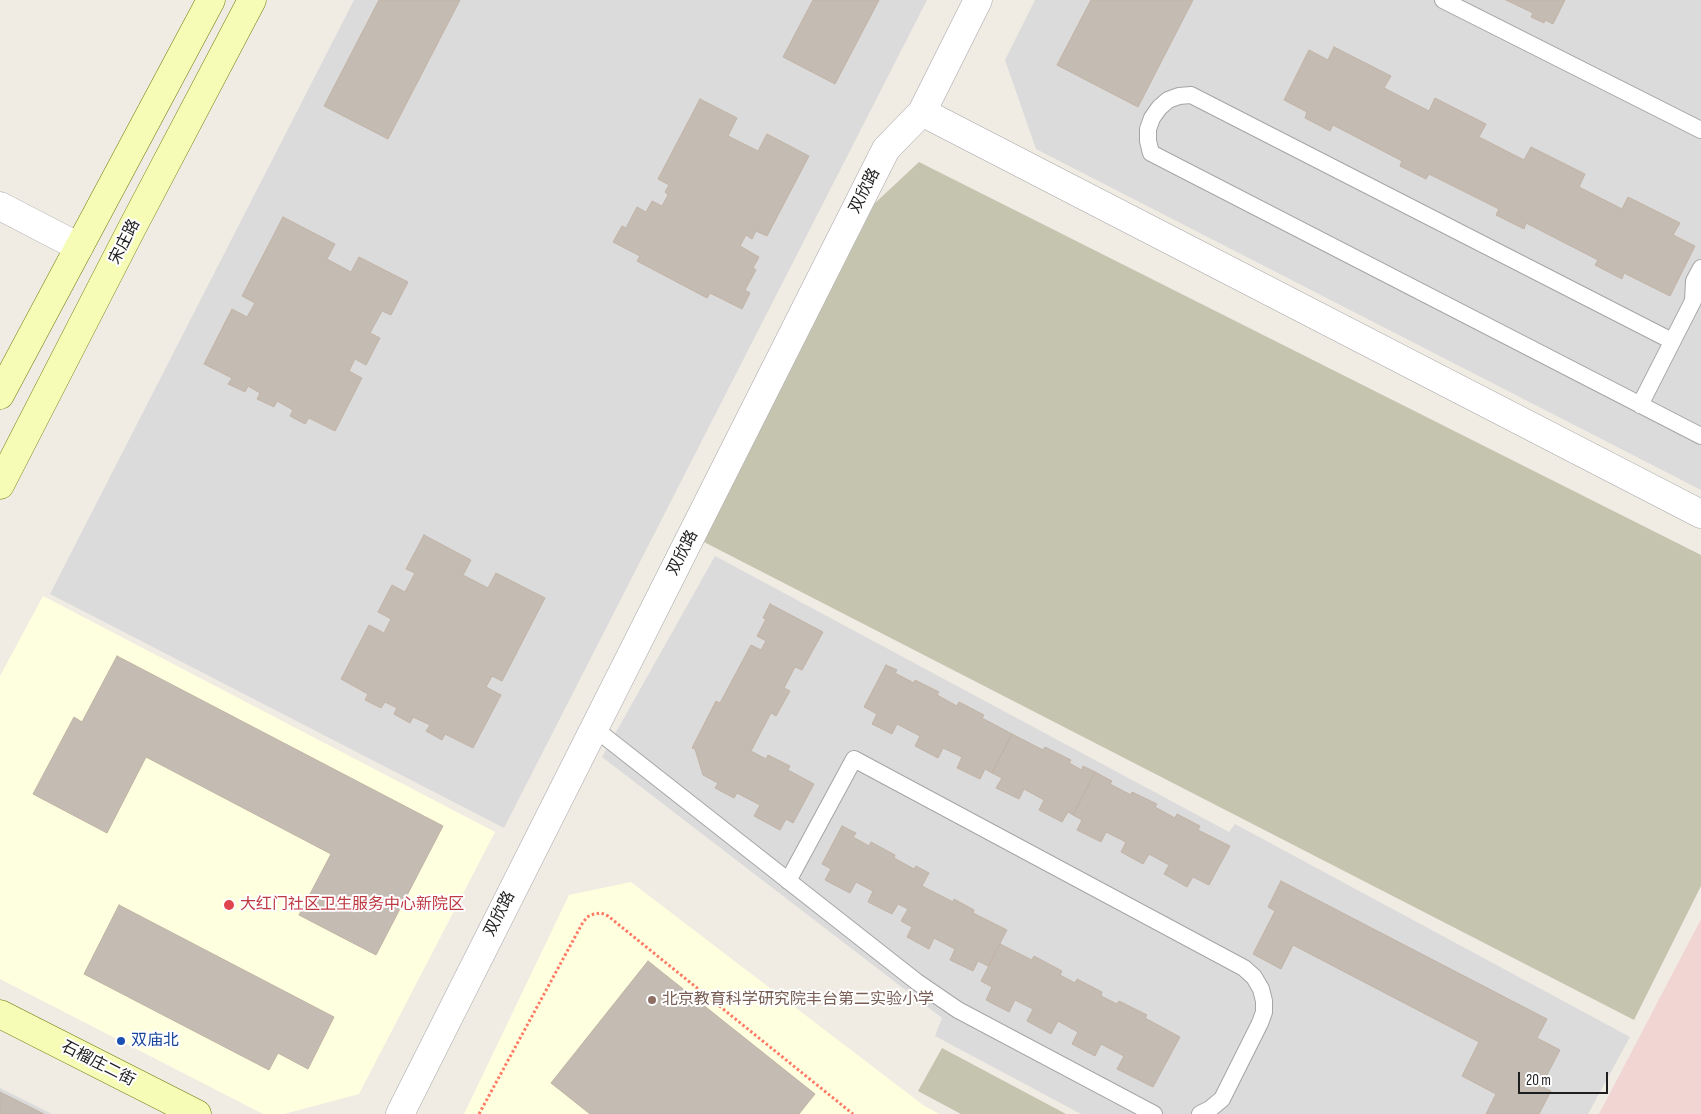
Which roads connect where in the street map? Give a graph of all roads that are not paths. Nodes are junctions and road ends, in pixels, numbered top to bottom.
1 (211, 0) edge
2 (252, 0) edge
3 (978, 0) edge
4 (1443, 0) edge
5 (922, 112) junction
6 (1701, 130) edge
7 (0, 206) edge
8 (79, 247) junction
9 (1701, 268) edge
10 (1697, 304) edge
11 (1672, 341) junction
12 (0, 395) edge
13 (1640, 405) junction
14 (1701, 436) edge
15 (0, 485) edge
16 (1701, 514) edge
17 (594, 728) junction
18 (788, 881) junction
19 (0, 1014) edge
20 (197, 1114) edge
21 (400, 1114) edge
22 (1154, 1114) edge
23 (1200, 1114) edge

1 - 8 main road
2 - 15 main road, 宋庄路
3 - 5 street, 双欣路
4 - 6 lane
5 - 16 street
5 - 17 street, 双欣路
7 - 8 street
8 - 12 main road
9 - 10 lane
10 - 11 lane
11 - 13 lane
11 - 13 lane
13 - 14 lane
17 - 18 lane
17 - 21 street, 双欣路
18 - 22 lane
18 - 23 lane
19 - 20 main road, 石榴庄二街

